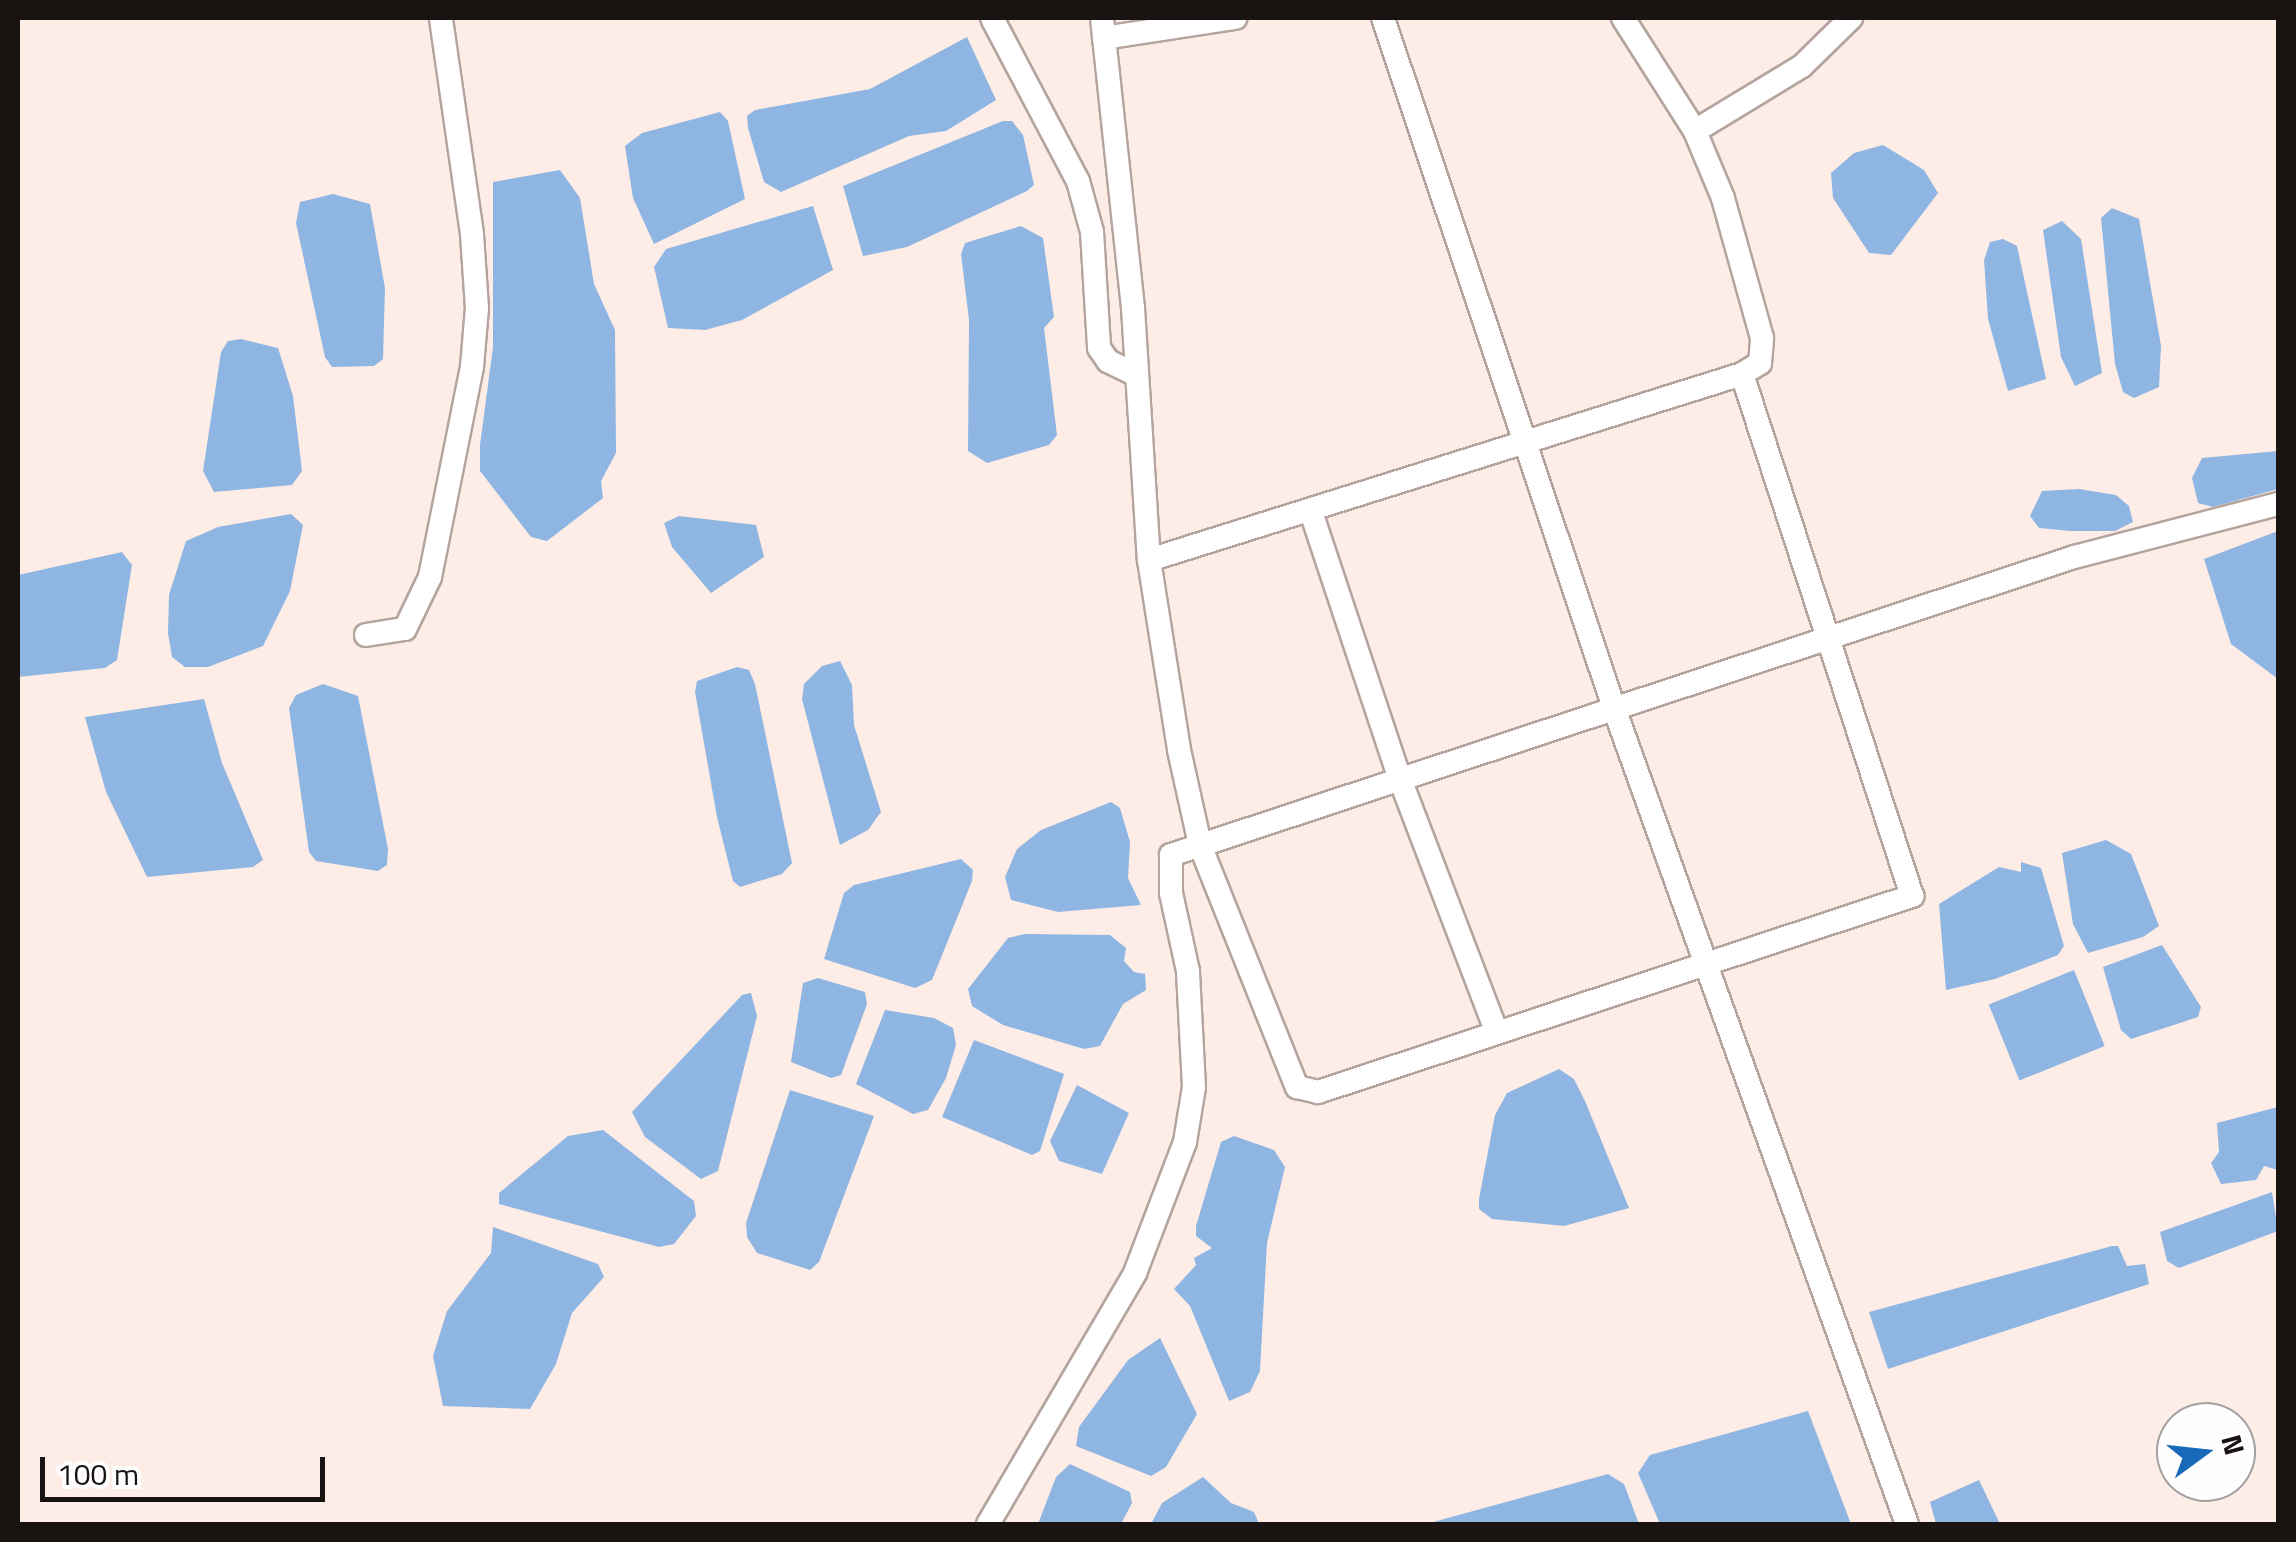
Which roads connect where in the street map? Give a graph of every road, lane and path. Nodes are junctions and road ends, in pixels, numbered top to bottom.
1 (441, 18) edge
2 (992, 18) edge
3 (1234, 18) edge
4 (1384, 18) edge
5 (1623, 18) edge
6 (1851, 18) edge
7 (1103, 28) edge
8 (1695, 130) junction
9 (1137, 374) junction
10 (1742, 374) junction
11 (1528, 440) junction
12 (2278, 504) edge
13 (1311, 512) junction
14 (1150, 560) junction
15 (366, 636) dead end
16 (1832, 640) junction
17 (1614, 708) junction
18 (1400, 779) junction
19 (1200, 845) junction
20 (1708, 967) junction
21 (1496, 1031) junction
22 (988, 1524) edge
23 (1907, 1524) edge

1 - 15 street
2 - 9 street
3 - 7 street
4 - 11 street
5 - 8 street
6 - 8 street
7 - 9 street
8 - 10 street
9 - 14 street
10 - 11 street
10 - 16 street
11 - 13 street
11 - 17 street
12 - 16 street
13 - 14 street
13 - 18 street
14 - 19 street
16 - 17 street
16 - 20 street
17 - 18 street
17 - 20 street
18 - 19 street
18 - 21 street
19 - 21 street
19 - 22 street
20 - 21 street
20 - 23 street

